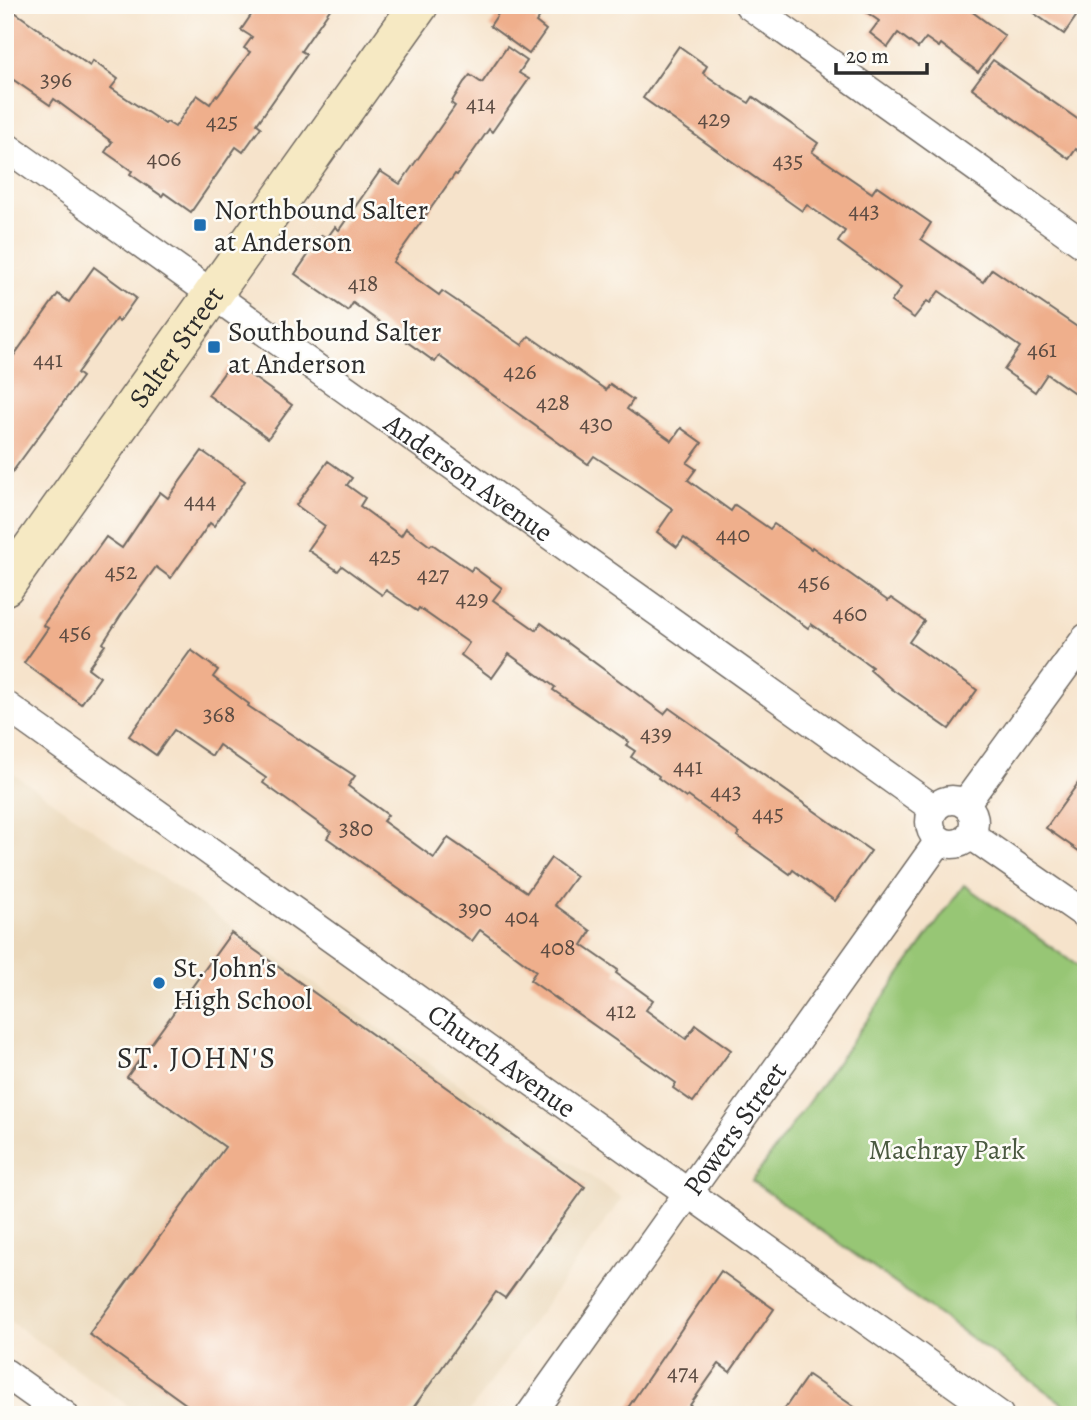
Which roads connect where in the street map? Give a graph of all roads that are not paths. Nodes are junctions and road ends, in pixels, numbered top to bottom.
1 (419, 5) edge
2 (749, 5) edge
3 (5, 146) edge
4 (1086, 246) edge
5 (214, 295) junction
6 (5, 586) edge
7 (1086, 638) edge
8 (5, 705) edge
9 (965, 804) junction
10 (934, 809) junction
11 (971, 835) junction
12 (939, 841) junction
13 (1086, 915) edge
14 (689, 1193) junction
15 (5, 1373) edge
16 (64, 1415) edge
17 (530, 1415) edge
18 (999, 1415) edge

1 - 5 main road, Salter Street
2 - 4 street
3 - 5 street, Anderson Avenue
5 - 6 main road, Salter Street
5 - 10 street, Anderson Avenue
7 - 9 street
8 - 14 street, Church Avenue
9 - 10 street
9 - 11 street
10 - 12 street
11 - 12 street
11 - 13 street
12 - 14 street, Powers Street
14 - 17 street, Powers Street
14 - 18 street, Church Avenue
15 - 16 street

